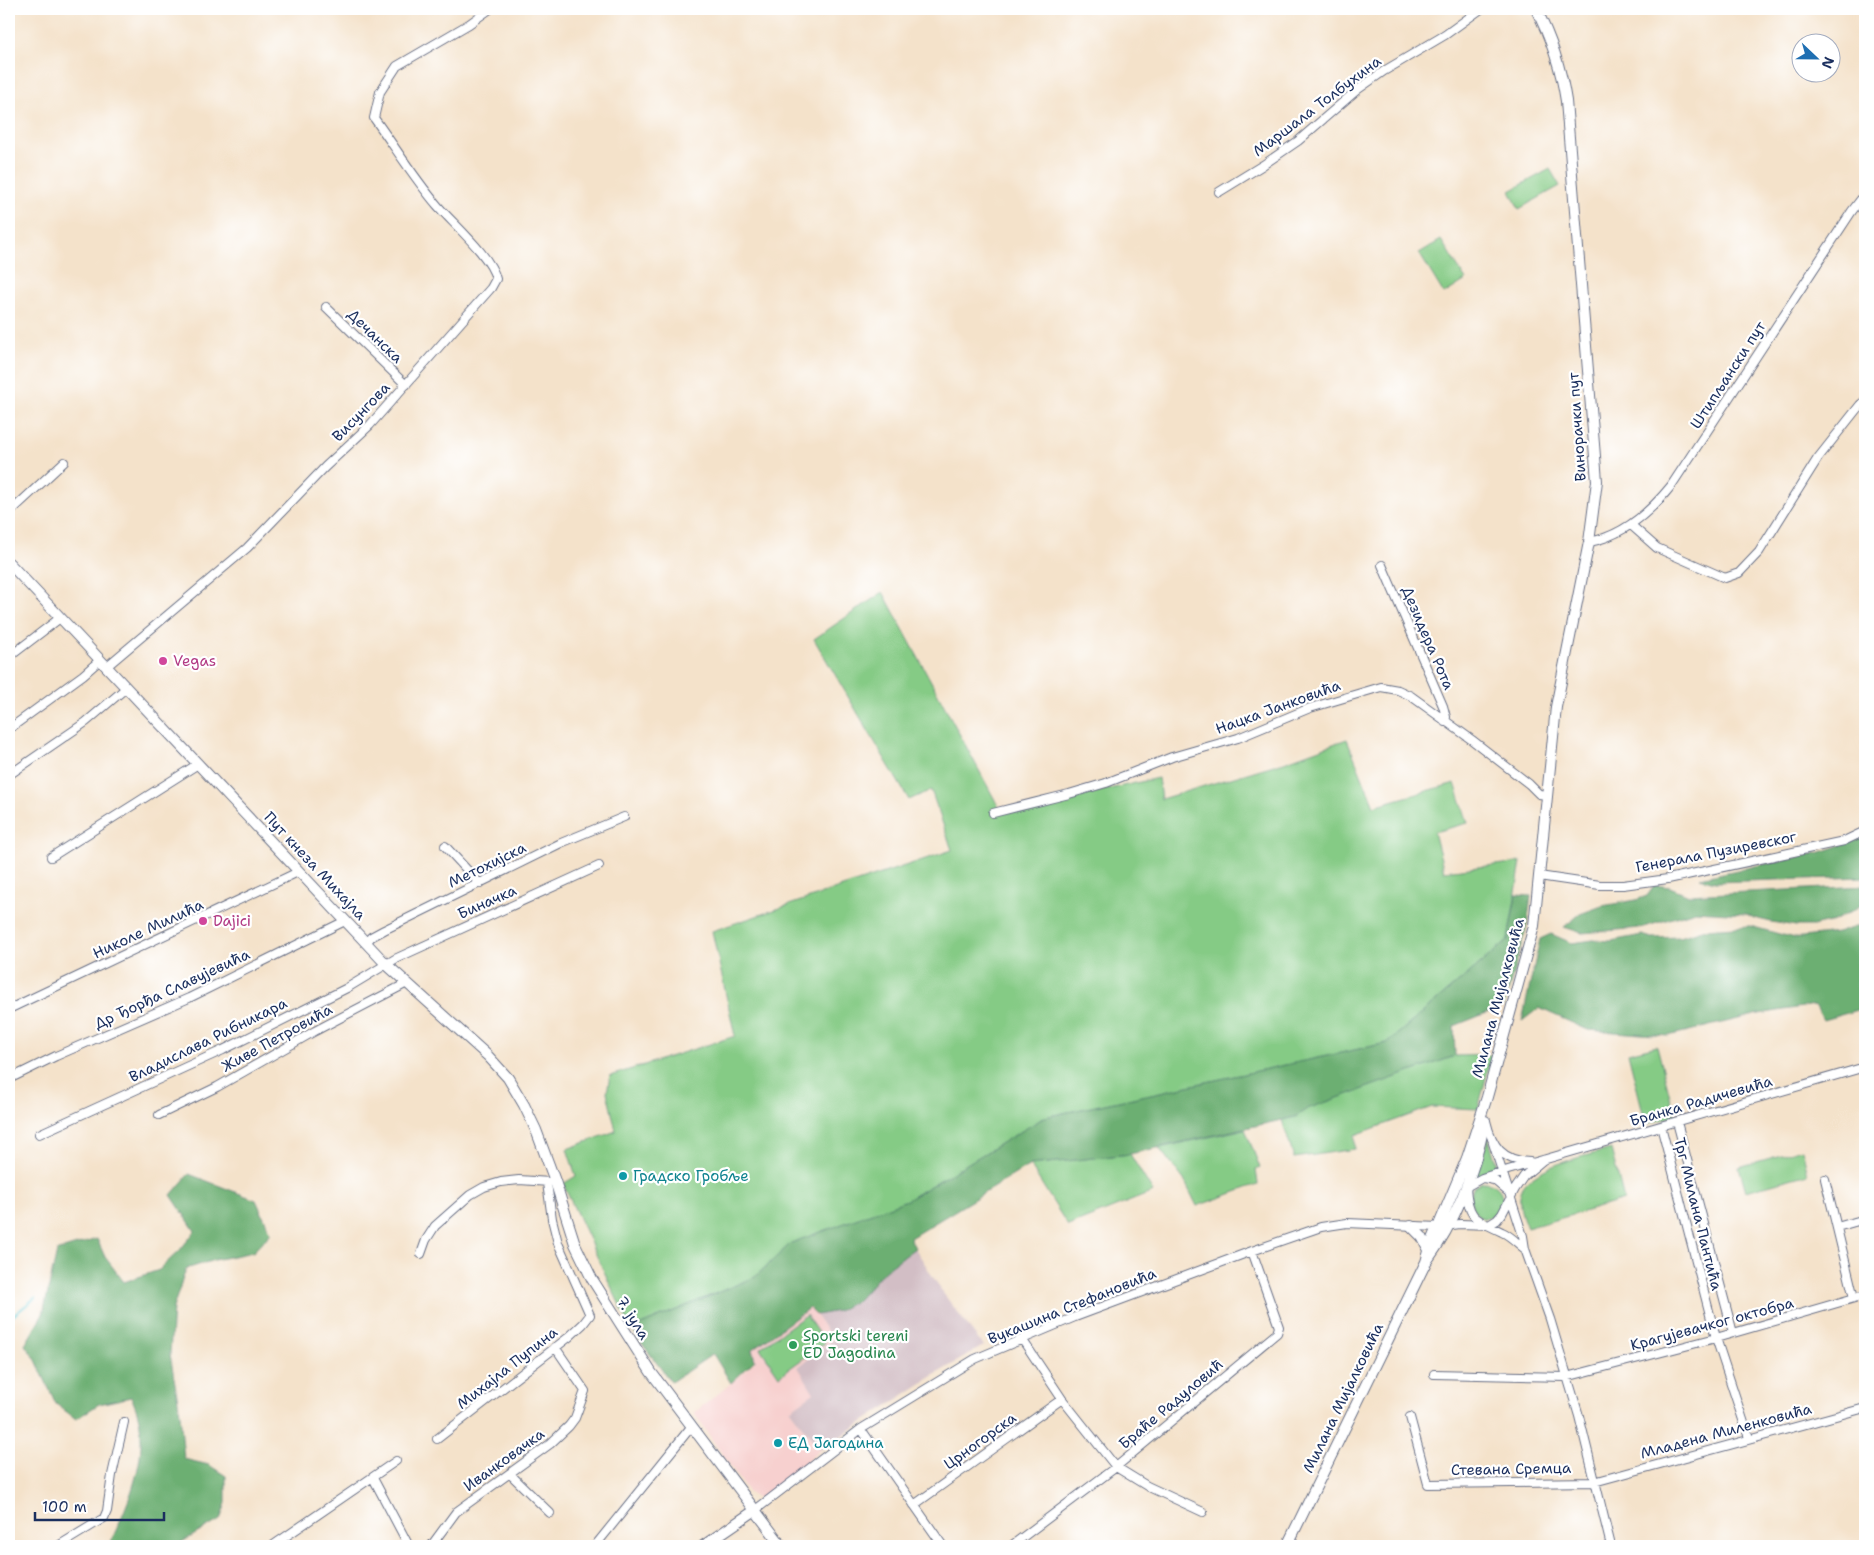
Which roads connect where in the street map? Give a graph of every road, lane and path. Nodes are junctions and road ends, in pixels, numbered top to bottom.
1 (490, 9) edge
2 (1481, 9) edge
3 (1536, 9) edge
4 (1219, 192) dead end
5 (1865, 194) edge
6 (326, 307) dead end
7 (406, 385) junction
8 (1865, 401) edge
9 (64, 462) dead end
10 (9, 513) edge
11 (1631, 525) junction
12 (1589, 542) junction
13 (9, 563) edge
14 (1382, 565) dead end
15 (60, 618) junction
16 (9, 657) edge
17 (103, 663) junction
18 (126, 688) junction
19 (1445, 722) junction
20 (9, 729) edge
21 (198, 764) junction
22 (9, 775) edge
23 (1547, 794) junction
24 (993, 812) dead end
25 (624, 816) dead end
26 (1865, 831) edge
27 (445, 846) dead end
28 (51, 857) dead end
29 (599, 866) dead end
30 (298, 872) junction
31 (1539, 876) junction
32 (480, 884) junction
33 (345, 921) junction
34 (366, 943) junction
35 (386, 964) junction
36 (407, 983) junction
37 (9, 1009) edge
38 (1865, 1067) edge
39 (9, 1079) edge
40 (508, 1079) joint
41 (1487, 1097) junction
42 (159, 1115) dead end
43 (1486, 1117) junction
44 (1677, 1122) junction
45 (1661, 1126) junction
46 (39, 1134) dead end
47 (1493, 1143) junction
48 (1467, 1158) junction
49 (1543, 1160) junction
50 (1534, 1162) junction
51 (1502, 1172) junction
52 (1482, 1178) junction
53 (1825, 1179) dead end
54 (551, 1182) junction
55 (1466, 1187) junction
56 (1510, 1195) junction
57 (1448, 1204) junction
58 (1865, 1218) edge
59 (1449, 1225) junction
60 (1484, 1225) junction
61 (1412, 1226) junction
62 (1837, 1227) junction
63 (1433, 1229) junction
64 (1525, 1249) junction
65 (1432, 1250) junction
66 (1252, 1251) junction
67 (421, 1254) dead end
68 (1865, 1295) edge
69 (1854, 1298) junction
70 (1734, 1333) junction
71 (1716, 1338) junction
72 (1022, 1339) junction
73 (555, 1347) junction
74 (1434, 1374) dead end
75 (1566, 1377) junction
76 (1062, 1399) junction
77 (1865, 1408) edge
78 (1410, 1416) dead end
79 (124, 1422) dead end
80 (691, 1427) junction
81 (861, 1429) junction
82 (1749, 1438) junction
83 (437, 1439) dead end
84 (396, 1461) dead end
85 (1116, 1467) junction
86 (510, 1474) junction
87 (373, 1478) junction
88 (1594, 1482) junction
89 (914, 1506) junction
90 (754, 1511) junction
91 (1203, 1512) dead end
92 (550, 1513) dead end
93 (58, 1546) edge
94 (272, 1546) edge
95 (409, 1546) edge
96 (431, 1546) edge
97 (596, 1546) edge
98 (703, 1546) edge
99 (782, 1546) edge
100 (943, 1546) edge
101 (1011, 1546) edge
102 (1287, 1546) edge
103 (1611, 1546) edge

1 - 7 street, Висунгова
2 - 4 street, Маршала Толбухина
3 - 12 street, Винорачки пут
5 - 11 street, Штипљански пут
6 - 7 street, Дечанска
7 - 17 street, Висунгова
8 - 11 street
9 - 10 street
11 - 12 street, Штипљански пут
12 - 23 street, Винорачки пут
13 - 15 street, Пут кнеза Михајла
14 - 19 street, Дезидера Рота
15 - 16 street
15 - 17 street, Пут кнеза Михајла
17 - 18 street, Пут кнеза Михајла
17 - 20 street, Висунгова
18 - 21 street, Пут кнеза Михајла
18 - 22 street
19 - 23 street, Нацка Јанковића
19 - 24 street, Нацка Јанковића
21 - 28 street
21 - 30 street, Пут кнеза Михајла
23 - 31 street, Винорачки пут
25 - 32 street, Метохијска
26 - 31 street, Генерала Пузиревског
27 - 32 street
29 - 35 street, Биначка
30 - 33 street, Пут кнеза Михајла
30 - 37 street, Николе Милића
31 - 41 street, Милана Мијалковића
32 - 34 street, Метохијска
33 - 34 street, Пут кнеза Михајла
33 - 39 street, Др Ђорђа Славујевића
34 - 35 street, Пут кнеза Михајла
35 - 36 street, Пут кнеза Михајла
35 - 46 street, Владислава Рибникара
36 - 40 street, Пут кнеза Михајла
36 - 42 street, Живе Петровића
38 - 44 street, Бранка Радичевића
40 - 54 street, 7. јула
41 - 43 street, Милана Мијалковића
41 - 48 street, Милана Мијалковића
43 - 47 street
43 - 55 street, Милана Мијалковића
44 - 45 street, Бранка Радичевића
44 - 70 street, Трг Милана Пантића
45 - 49 street, Бранка Радичевића
45 - 71 street, Трг Милана Пантића
47 - 50 street
47 - 51 street
48 - 55 street
48 - 57 street, Милана Мијалковића
49 - 50 street, Бранка Радичевића
49 - 56 street
50 - 51 street, Бранка Радичевића
51 - 52 street, Бранка Радичевића
51 - 56 street
52 - 55 street
52 - 56 street
53 - 62 street
54 - 67 street
54 - 73 street, Михајла Пупина
54 - 80 street, 7. јула
55 - 57 street
55 - 59 street, Милана Мијалковића
55 - 60 street
56 - 60 street
56 - 64 street
57 - 63 street, Милана Мијалковића
58 - 62 street
59 - 60 street, Вукашина Стефановића
59 - 63 street, Вукашина Стефановића
59 - 65 street, Милана Мијалковића
60 - 64 street
61 - 63 street, Вукашина Стефановића
61 - 65 street
61 - 66 street, Вукашина Стефановића
62 - 69 street
63 - 65 street
64 - 75 street
65 - 102 street, Милана Мијалковића
66 - 72 street, Вукашина Стефановића
66 - 85 street, Браће Радуловић
68 - 69 street, Крагујевачког октобра
69 - 70 street, Крагујевачког октобра
70 - 71 street, Крагујевачког октобра
71 - 75 street, Крагујевачког октобра
71 - 82 street, Трг Милана Пантића
72 - 76 street
72 - 81 street, Вукашина Стефановића
73 - 83 street, Михајла Пупина
73 - 86 street, Иванковачка
74 - 75 street, Крагујевачког октобра
75 - 88 street
76 - 85 street
76 - 89 street, Црногорска
77 - 82 street, Младена Миленковића
78 - 88 street, Стевана Сремца
79 - 93 street
80 - 90 street, 7. јула
80 - 97 street
81 - 89 street
81 - 90 street, Вукашина Стефановића
82 - 88 street, Младена Миленковића
84 - 87 street
85 - 91 street
85 - 101 street, Браће Радуловић
86 - 92 street
86 - 96 street, Иванковачка
87 - 94 street
87 - 95 street
88 - 103 street
89 - 100 street
90 - 98 street
90 - 99 street, 7. јула

